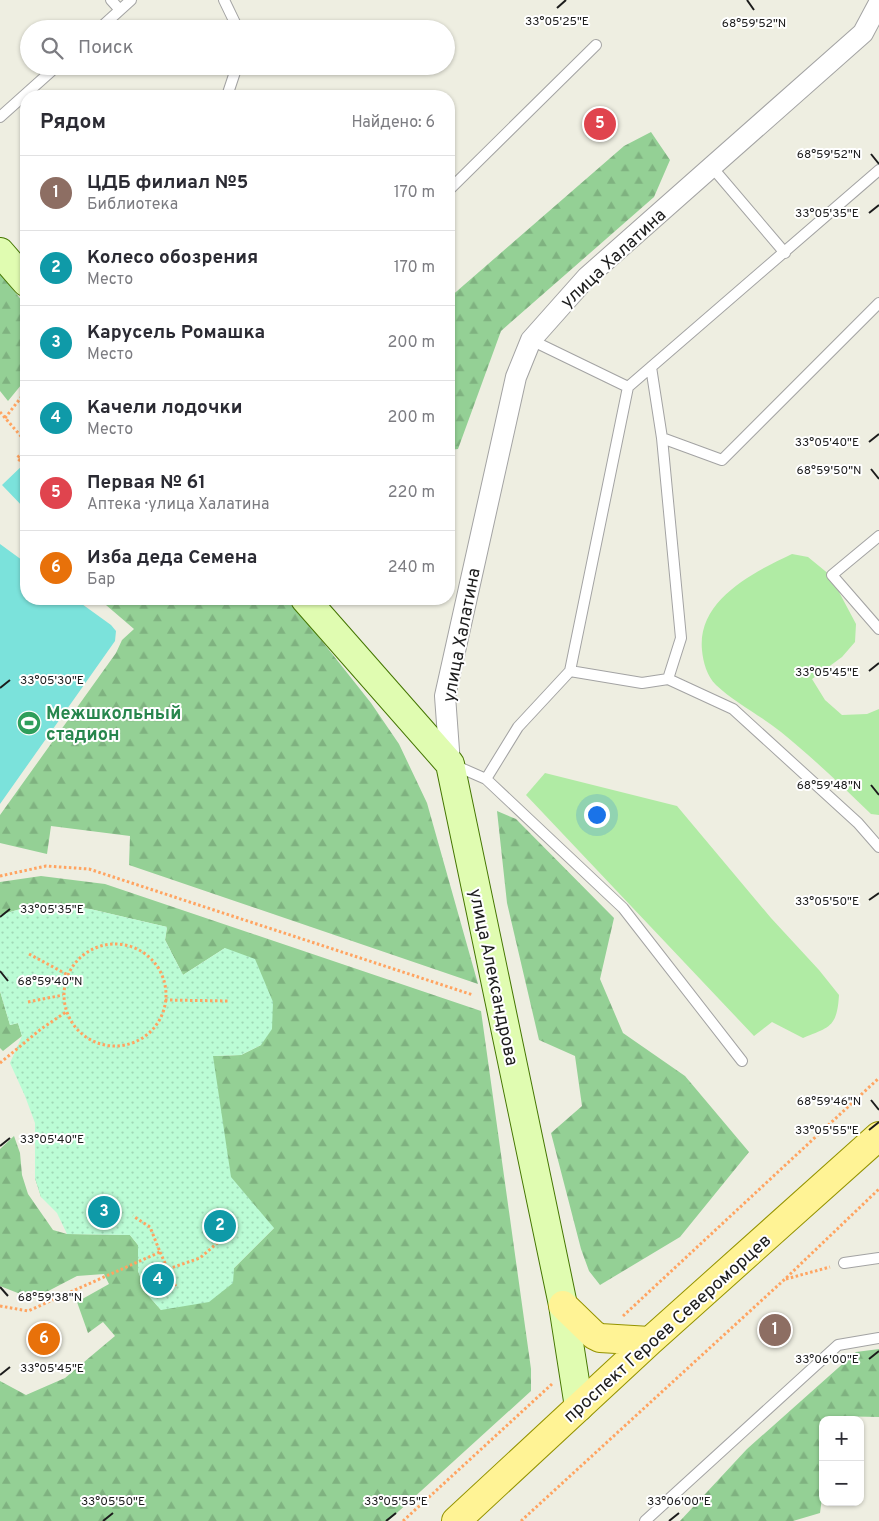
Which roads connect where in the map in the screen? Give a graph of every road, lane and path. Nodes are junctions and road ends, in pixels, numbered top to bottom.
1 (111, 0) edge
2 (132, 0) edge
3 (224, 0) edge
4 (879, 3) edge
5 (120, 10) junction
6 (109, 20) edge
7 (234, 20) edge
8 (879, 21) edge
9 (863, 33) junction
10 (596, 45) dead end
11 (47, 75) edge
12 (234, 75) edge
13 (30, 90) edge
14 (229, 90) edge
15 (20, 99) edge
16 (0, 117) edge
17 (711, 166) junction
18 (879, 170) edge
19 (455, 184) edge
20 (0, 252) edge
21 (785, 253) junction
22 (20, 275) edge
23 (879, 303) edge
24 (531, 340) junction
25 (652, 368) junction
26 (628, 387) junction
27 (20, 399) edge
28 (0, 412) edge
29 (5, 418) junction
30 (20, 435) edge
31 (662, 438) junction
32 (879, 536) edge
33 (310, 605) edge
34 (879, 629) edge
35 (570, 672) junction
36 (668, 679) junction
37 (450, 764) junction
38 (486, 778) junction
39 (879, 847) edge
40 (0, 876) edge
41 (29, 954) dead end
42 (68, 976) junction
43 (64, 995) junction
44 (474, 995) dead end
45 (165, 1000) junction
46 (230, 1001) dead end
47 (28, 1002) dead end
48 (66, 1012) junction
49 (742, 1061) dead end
50 (0, 1063) edge
51 (879, 1078) edge
52 (879, 1136) edge
53 (879, 1189) edge
54 (133, 1216) dead end
55 (223, 1238) dead end
56 (160, 1252) junction
57 (879, 1258) edge
58 (844, 1264) joint
59 (168, 1269) junction
60 (785, 1279) junction
61 (176, 1287) dead end
62 (563, 1305) junction
63 (0, 1306) edge
64 (600, 1338) junction
65 (879, 1338) edge
66 (650, 1341) junction
67 (571, 1366) junction
68 (579, 1407) junction
69 (403, 1521) edge
70 (456, 1521) edge
71 (521, 1521) edge
72 (645, 1521) edge

1 - 5 lane
2 - 5 lane
3 - 7 lane
4 - 9 street, улица Халатина
5 - 6 lane
8 - 9 street
9 - 17 street, улица Халатина
10 - 19 lane
11 - 13 lane
12 - 14 lane
15 - 16 lane
17 - 21 lane
17 - 24 street, улица Халатина
18 - 21 lane
20 - 22 street
21 - 25 lane
23 - 31 lane
24 - 26 lane
24 - 37 street, улица Халатина
25 - 26 lane
25 - 31 lane
26 - 35 lane
27 - 29 path
28 - 29 path
29 - 30 path
31 - 36 lane
32 - 34 lane
33 - 37 street, улица Александрова
35 - 36 lane
35 - 38 lane
36 - 39 lane
37 - 38 lane
37 - 62 street, улица Александрова
38 - 49 lane
40 - 44 path
41 - 42 path
42 - 43 path
42 - 45 path
43 - 47 path
43 - 48 path
45 - 46 path
45 - 48 path
48 - 50 path
51 - 64 path
52 - 66 main road, проспект Героев Североморцев
53 - 60 path
54 - 56 path
55 - 59 path
56 - 59 path
56 - 63 path
57 - 58 lane
58 - 60 path
59 - 61 path
60 - 71 path
62 - 64 main road
62 - 67 street, улица Александрова
64 - 66 main road
65 - 72 lane
66 - 68 main road, проспект Героев Североморцев
67 - 68 street, улица Александрова
67 - 69 path
68 - 70 main road, проспект Героев Североморцев

